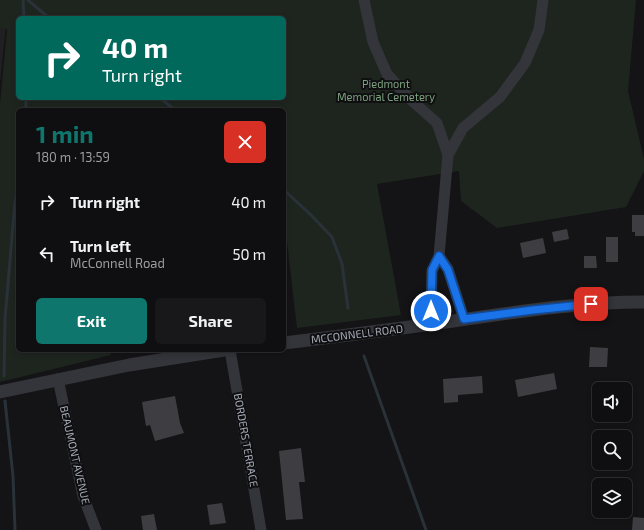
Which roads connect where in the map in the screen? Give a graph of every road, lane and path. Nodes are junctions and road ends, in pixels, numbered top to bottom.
1 (364, 0) edge
2 (543, 0) edge
3 (448, 155) junction
4 (439, 256) junction
5 (644, 302) edge
6 (464, 319) junction
7 (431, 324) junction
8 (286, 343) edge
9 (211, 352) edge
10 (230, 352) edge
11 (58, 379) junction
12 (0, 392) edge
13 (96, 530) edge
14 (261, 530) edge

1 - 3 street
2 - 3 street
3 - 4 street
4 - 6 street
4 - 7 street
5 - 6 street, MCCONNELL ROAD
6 - 7 street, MCCONNELL ROAD
7 - 8 street, MCCONNELL ROAD
9 - 11 street
10 - 14 street, BORDERS TERRACE
11 - 12 street
11 - 13 street, BEAUMONT AVENUE

